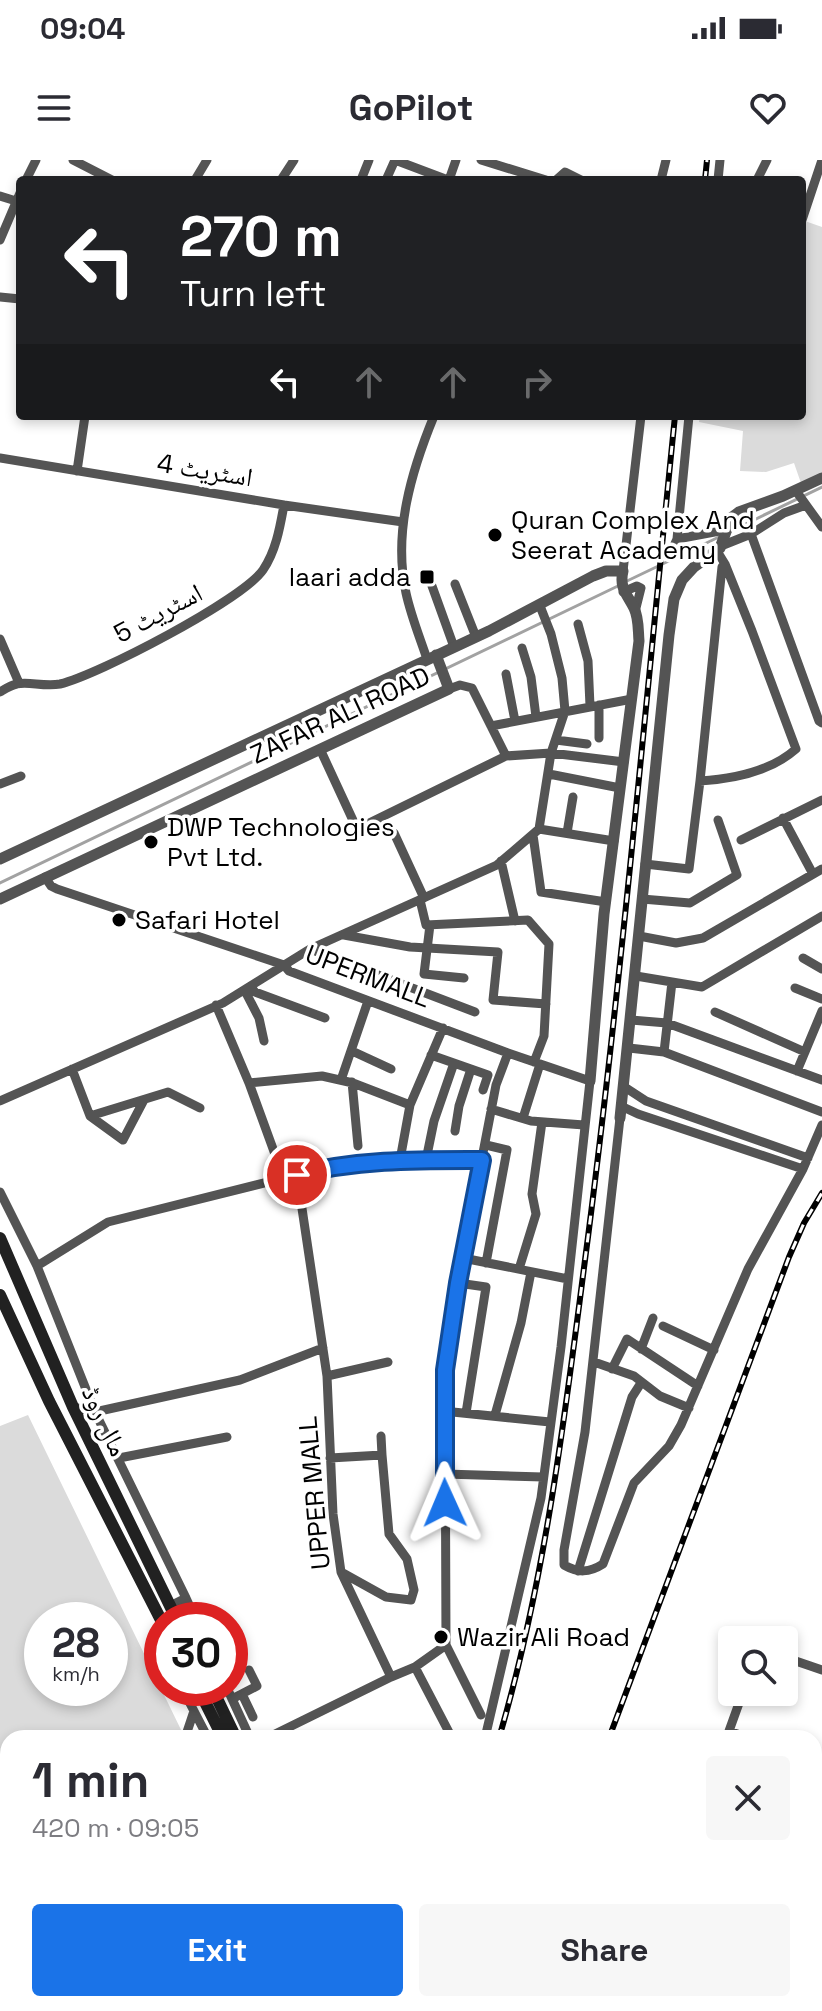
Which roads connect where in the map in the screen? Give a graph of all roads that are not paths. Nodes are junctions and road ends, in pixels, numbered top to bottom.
1 (73, 160) edge
2 (395, 160) edge
3 (481, 160) edge
4 (822, 160) edge
5 (414, 163) edge
6 (104, 176) edge
7 (441, 176) edge
8 (519, 176) edge
9 (16, 202) edge
10 (806, 208) edge
11 (0, 240) edge
12 (84, 420) edge
13 (432, 420) edge
14 (641, 420) edge
15 (689, 420) edge
16 (0, 458) edge
17 (77, 471) junction
18 (822, 478) edge
19 (801, 498) junction
20 (284, 505) junction
21 (403, 522) junction
22 (822, 527) edge
23 (751, 534) junction
24 (677, 539) junction
25 (722, 540) junction
26 (672, 550) dead end
27 (725, 564) junction
28 (455, 584) dead end
29 (622, 584) junction
30 (432, 586) dead end
31 (542, 611) junction
32 (578, 624) dead end
33 (476, 637) junction
34 (0, 639) edge
35 (454, 647) junction
36 (522, 648) dead end
37 (435, 660) junction
38 (506, 674) dead end
39 (19, 683) junction
40 (448, 686) junction
41 (0, 692) edge
42 (632, 699) junction
43 (595, 706) junction
44 (565, 711) junction
45 (536, 717) junction
46 (515, 721) junction
47 (822, 723) edge
48 (491, 726) junction
49 (599, 738) dead end
50 (556, 740) junction
51 (587, 744) dead end
52 (320, 749) junction
53 (551, 753) junction
54 (506, 756) junction
55 (624, 762) junction
56 (549, 774) junction
57 (21, 776) dead end
58 (700, 781) junction
59 (0, 784) edge
60 (620, 788) junction
61 (573, 797) dead end
62 (822, 800) edge
63 (783, 818) junction
64 (718, 820) dead end
65 (536, 832) junction
66 (394, 833) dead end
67 (567, 833) junction
68 (741, 840) dead end
69 (614, 841) junction
70 (0, 859) edge
71 (501, 861) junction
72 (645, 864) junction
73 (818, 872) edge
74 (45, 877) junction
75 (0, 899) edge
76 (422, 899) junction
77 (642, 899) junction
78 (606, 902) junction
79 (822, 916) edge
80 (515, 921) junction
81 (430, 925) junction
82 (343, 934) junction
83 (639, 936) junction
84 (427, 947) junction
85 (310, 949) junction
86 (803, 958) dead end
87 (284, 965) junction
88 (822, 969) edge
89 (636, 976) junction
90 (464, 978) dead end
91 (672, 982) junction
92 (795, 988) dead end
93 (248, 989) junction
94 (822, 999) edge
95 (368, 1001) junction
96 (546, 1004) junction
97 (216, 1005) junction
98 (822, 1011) edge
99 (475, 1012) dead end
100 (715, 1012) dead end
101 (325, 1018) dead end
102 (631, 1020) junction
103 (667, 1023) junction
104 (443, 1028) junction
105 (264, 1041) dead end
106 (629, 1048) junction
107 (352, 1051) junction
108 (664, 1052) junction
109 (805, 1052) junction
110 (508, 1053) junction
111 (431, 1055) junction
112 (454, 1063) junction
113 (537, 1063) junction
114 (72, 1069) junction
115 (391, 1069) dead end
116 (471, 1069) junction
117 (797, 1071) junction
118 (341, 1080) junction
119 (822, 1080) edge
120 (590, 1081) junction
121 (352, 1082) junction
122 (249, 1083) junction
123 (623, 1086) junction
124 (483, 1090) dead end
125 (144, 1100) junction
126 (0, 1101) edge
127 (410, 1105) junction
128 (200, 1108) dead end
129 (491, 1109) junction
130 (620, 1112) junction
131 (822, 1112) edge
132 (90, 1116) junction
133 (523, 1118) junction
134 (542, 1122) junction
135 (584, 1125) junction
136 (822, 1125) edge
137 (455, 1131) dead end
138 (486, 1145) junction
139 (358, 1146) dead end
140 (808, 1158) junction
141 (400, 1160) junction
142 (426, 1160) junction
143 (482, 1160) junction
144 (803, 1169) junction
145 (297, 1175) junction
146 (284, 1179) junction
147 (0, 1192) edge
148 (0, 1238) edge
149 (463, 1258) junction
150 (486, 1263) junction
151 (37, 1266) junction
152 (519, 1269) junction
153 (531, 1272) junction
154 (568, 1279) junction
155 (458, 1283) junction
156 (0, 1295) edge
157 (653, 1318) dead end
158 (663, 1326) dead end
159 (323, 1348) junction
160 (641, 1349) junction
161 (714, 1350) junction
162 (388, 1362) dead end
163 (594, 1362) junction
164 (612, 1369) junction
165 (327, 1376) junction
166 (641, 1383) junction
167 (698, 1386) junction
168 (73, 1407) junction
169 (689, 1408) junction
170 (443, 1411) junction
171 (95, 1412) junction
172 (466, 1413) junction
173 (495, 1415) junction
174 (550, 1422) junction
175 (84, 1429) junction
176 (381, 1436) dead end
177 (227, 1437) dead end
178 (382, 1455) junction
179 (119, 1458) junction
180 (330, 1458) junction
181 (445, 1474) junction
182 (543, 1477) junction
183 (578, 1571) junction
184 (341, 1572) junction
185 (186, 1598) junction
186 (151, 1602) edge
187 (168, 1602) edge
188 (178, 1602) edge
189 (188, 1602) edge
190 (446, 1645) junction
191 (798, 1662) edge
192 (415, 1667) junction
193 (249, 1670) dead end
194 (822, 1670) edge
195 (391, 1677) junction
196 (248, 1691) edge
197 (191, 1706) edge
198 (212, 1706) edge
199 (216, 1706) edge
200 (235, 1706) edge
201 (248, 1706) edge
202 (738, 1706) edge
203 (194, 1711) junction
204 (481, 1715) dead end
205 (253, 1717) dead end
206 (188, 1730) edge
207 (204, 1730) edge
208 (220, 1730) edge
209 (231, 1730) edge
210 (246, 1730) edge
211 (283, 1730) edge
212 (448, 1730) edge
213 (487, 1730) edge
214 (729, 1730) edge

1 - 6 street
2 - 5 street
3 - 8 street
4 - 10 street
5 - 7 street
9 - 11 street
12 - 17 street
13 - 21 street
14 - 29 street
15 - 24 street
16 - 17 street, اسٹریٹ 4
17 - 20 street, اسٹریٹ 4
18 - 19 street
19 - 22 street
19 - 23 street
19 - 25 street
20 - 21 street, اسٹریٹ 4
20 - 39 street, اسٹریٹ 5
21 - 37 street
23 - 25 street
23 - 47 street
24 - 25 street
24 - 26 street
25 - 27 street
25 - 72 street
27 - 58 street
27 - 58 street
28 - 33 street
29 - 31 street
29 - 42 street
30 - 35 street
31 - 33 street
31 - 44 street
32 - 43 street
33 - 35 street
34 - 39 street
35 - 37 street
36 - 45 street
37 - 40 street, ZAFAR ALI ROAD
37 - 70 street, ZAFAR ALI ROAD
38 - 46 street
39 - 41 street, اسٹریٹ 5
40 - 48 street
40 - 52 street, ZAFAR ALI ROAD
42 - 43 street
42 - 55 street
43 - 44 street
43 - 49 street
44 - 45 street
44 - 50 street
45 - 46 street
46 - 48 street
48 - 54 street
50 - 51 street
50 - 53 street
52 - 54 street
52 - 74 street, ZAFAR ALI ROAD
53 - 54 street
53 - 55 street
53 - 56 street
55 - 60 street
56 - 60 street
56 - 65 street
57 - 59 street
58 - 72 street
60 - 69 street
61 - 67 street
62 - 63 street
63 - 68 street
63 - 73 street
64 - 77 street
65 - 67 street
65 - 71 street
65 - 78 street
66 - 76 street
67 - 69 street
69 - 78 street
71 - 76 street
71 - 80 street
72 - 77 street
73 - 83 street
74 - 75 street, ZAFAR ALI ROAD
74 - 87 street, UPERMALL
76 - 81 street
76 - 82 street
77 - 83 street
78 - 120 street
79 - 91 street
80 - 81 street
80 - 96 street
81 - 84 street
82 - 84 street
82 - 85 street
83 - 89 street
84 - 90 street
84 - 96 street
85 - 87 street
85 - 99 street
86 - 88 street
87 - 93 street
87 - 95 street, UPERMALL
89 - 91 street
89 - 102 street
91 - 103 street
92 - 94 street
93 - 97 street
93 - 101 street
93 - 105 street
95 - 104 street, UPERMALL
95 - 107 street
96 - 113 street
97 - 114 street
97 - 122 street
98 - 109 street
100 - 109 street
102 - 103 street
102 - 106 street
103 - 108 street
103 - 117 street
104 - 110 street, UPERMALL
104 - 111 street
106 - 108 street
106 - 123 street
107 - 115 street
107 - 118 street
108 - 131 street
109 - 117 street
110 - 113 street, UPERMALL
110 - 129 street
111 - 112 street
111 - 127 street
112 - 116 street
112 - 142 street
113 - 120 street, UPERMALL
113 - 133 street
114 - 126 street
114 - 132 street
116 - 124 street
116 - 137 street
117 - 119 street
118 - 121 street
118 - 122 street
120 - 135 street
121 - 127 street
121 - 139 street
122 - 146 street
123 - 130 street
123 - 140 street
125 - 128 street
125 - 132 street
125 - 132 street
127 - 141 street
129 - 133 street
129 - 138 street
130 - 144 street
130 - 163 street
133 - 134 street
134 - 135 street
134 - 152 street
135 - 154 street
136 - 140 street
138 - 143 street
138 - 150 street
140 - 144 street
141 - 142 street
141 - 145 street
142 - 143 street
143 - 149 street
144 - 161 street
145 - 146 street
145 - 159 street, UPPER MALL
146 - 151 street
147 - 151 street
148 - 168 main road, مال روڈ
149 - 150 street
149 - 155 street
150 - 152 street
151 - 171 street
152 - 153 street
153 - 154 street
153 - 173 street
154 - 174 street
155 - 170 street
155 - 172 street
156 - 186 main road, مال روڈ
157 - 160 street
158 - 161 street
159 - 165 street, UPPER MALL
159 - 171 street
160 - 164 street
160 - 167 street
161 - 167 street
162 - 165 street
163 - 164 street
163 - 183 street
164 - 166 street
165 - 180 street, UPPER MALL
166 - 169 street
166 - 183 street
167 - 169 street
168 - 171 street
168 - 175 main road, مال روڈ
169 - 183 street
170 - 172 street
170 - 181 street
171 - 175 street
171 - 179 street
172 - 173 street
173 - 174 street
174 - 182 street
175 - 187 main road, مال روڈ
176 - 178 street
177 - 179 street
178 - 180 street
178 - 184 street
179 - 185 street
180 - 184 street, UPPER MALL
181 - 182 street
181 - 190 street
182 - 213 street
184 - 195 street, UPPER MALL
185 - 188 street
185 - 189 street
190 - 192 street
190 - 204 street
191 - 194 street
192 - 195 street
192 - 212 street
193 - 196 street
195 - 211 street
197 - 203 street
198 - 208 main road
199 - 209 main road
200 - 210 street
201 - 205 street
202 - 214 street
203 - 206 street
203 - 207 street

